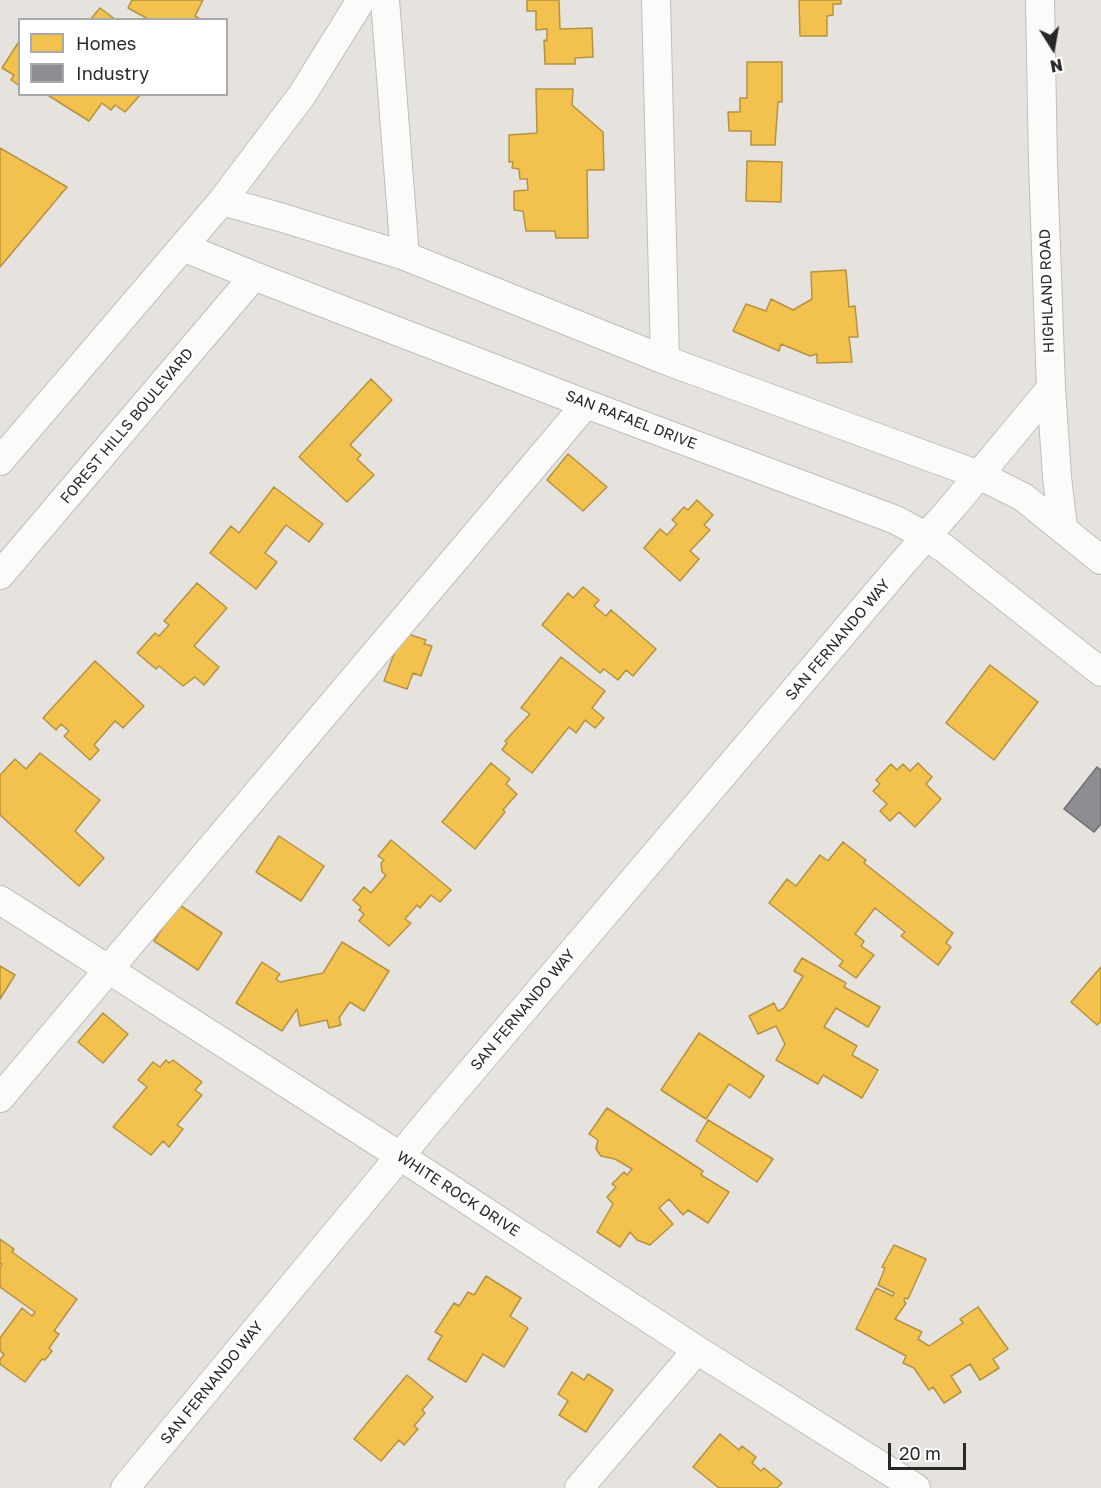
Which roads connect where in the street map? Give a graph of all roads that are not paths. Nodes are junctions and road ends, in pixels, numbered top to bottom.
1 (361, 0) edge
2 (385, 0) edge
3 (656, 0) edge
4 (1040, 0) edge
5 (222, 201) junction
6 (183, 247) junction
7 (405, 256) junction
8 (254, 276) junction
9 (665, 360) junction
10 (1051, 388) junction
11 (586, 404) junction
12 (0, 461) edge
13 (979, 475) junction
14 (1063, 528) junction
15 (927, 537) junction
16 (1101, 560) edge
17 (0, 575) edge
18 (1101, 672) edge
19 (0, 900) edge
20 (108, 969) junction
21 (0, 1098) edge
22 (400, 1156) junction
23 (697, 1350) junction
24 (125, 1488) edge
25 (579, 1488) edge
26 (916, 1488) edge

1 - 5 street
2 - 7 street
3 - 9 street
4 - 10 street, HIGHLAND ROAD
5 - 6 street
5 - 7 street
6 - 8 street, SAN RAFAEL DRIVE
6 - 12 street
7 - 9 street
8 - 11 street, SAN RAFAEL DRIVE
8 - 17 street, FOREST HILLS BOULEVARD
9 - 13 street
10 - 13 street
10 - 14 street, HIGHLAND ROAD
11 - 15 street, SAN RAFAEL DRIVE
11 - 20 street
13 - 14 street
13 - 15 street
14 - 16 street
15 - 18 street, SAN RAFAEL DRIVE
15 - 22 street, SAN FERNANDO WAY
19 - 20 street, WHITE ROCK DRIVE
20 - 21 street
20 - 22 street, WHITE ROCK DRIVE
22 - 23 street, WHITE ROCK DRIVE
22 - 24 street, SAN FERNANDO WAY
23 - 25 street
23 - 26 street, WHITE ROCK DRIVE

